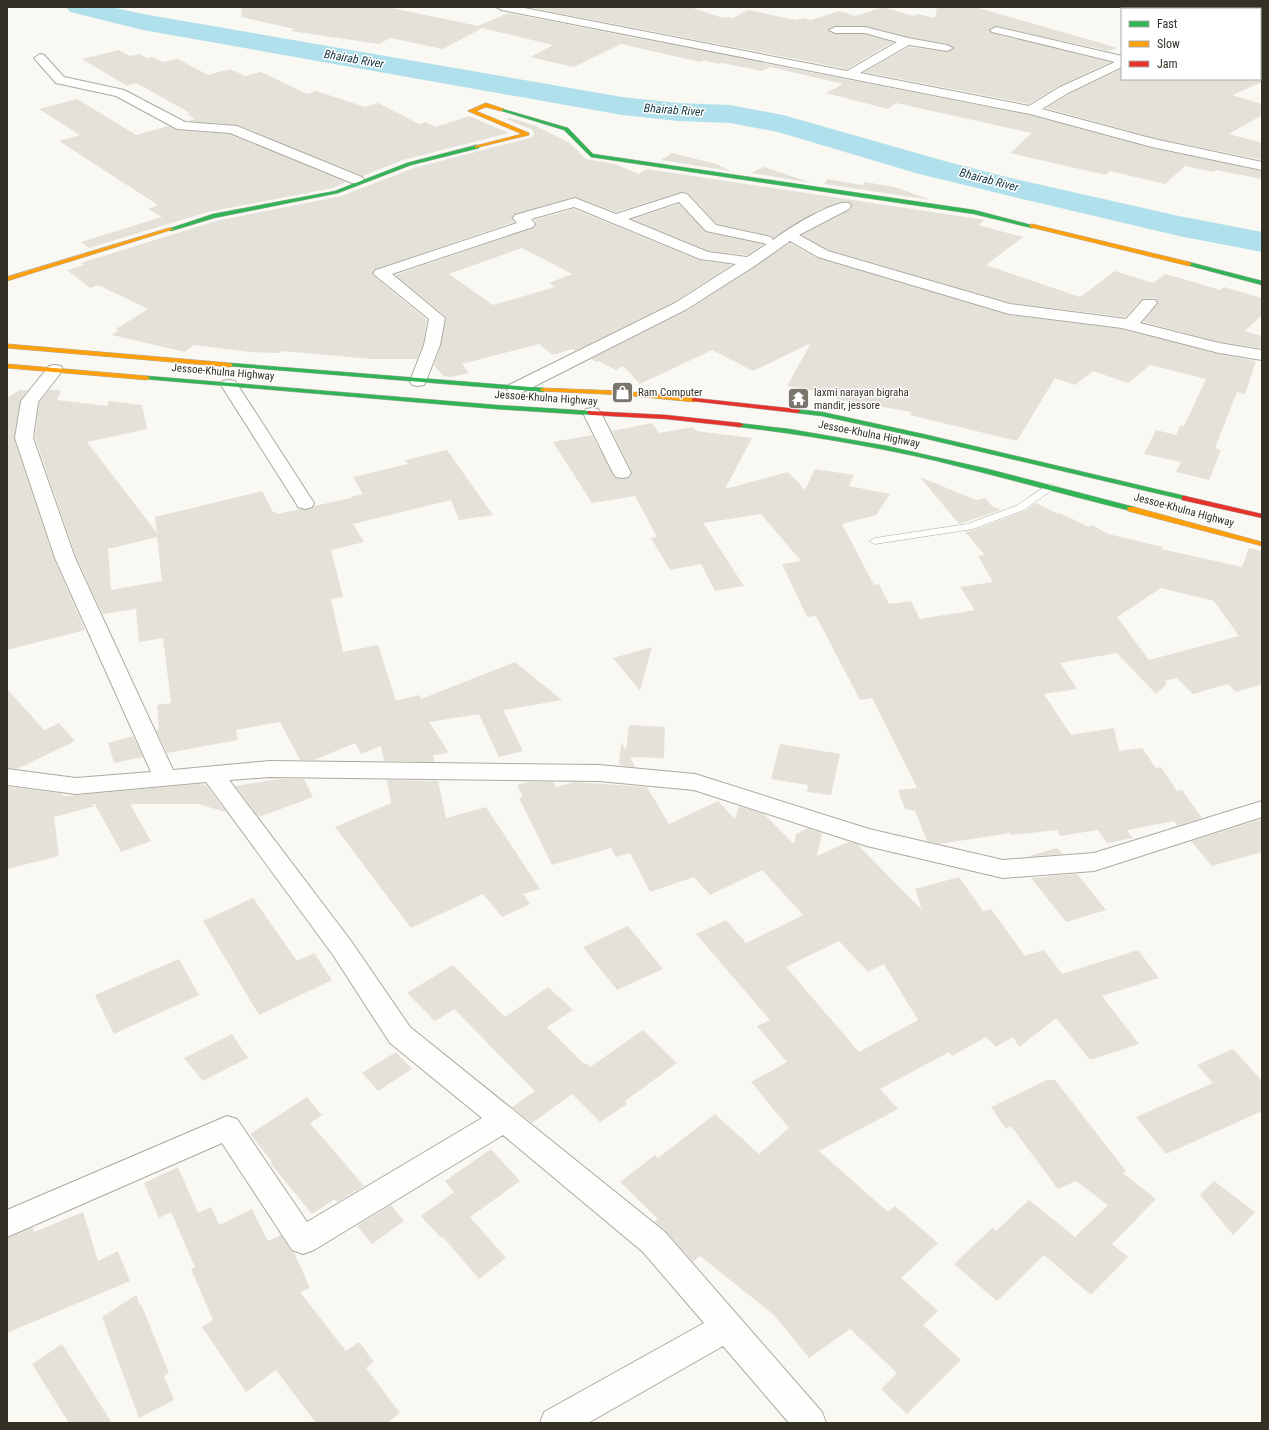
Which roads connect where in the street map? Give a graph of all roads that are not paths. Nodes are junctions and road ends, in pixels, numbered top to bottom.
1 (502, 7) edge
2 (522, 9) edge
3 (835, 30) dead end
4 (996, 30) dead end
5 (907, 41) junction
6 (947, 48) dead end
7 (40, 58) dead end
8 (1121, 60) edge
9 (1121, 63) edge
10 (848, 74) junction
11 (1031, 110) junction
12 (1262, 166) edge
13 (357, 180) dead end
14 (844, 206) dead end
15 (615, 219) junction
16 (790, 235) junction
17 (766, 240) dead end
18 (751, 262) junction
19 (7, 279) edge
20 (1262, 283) edge
21 (1148, 304) dead end
22 (1130, 325) junction
23 (7, 346) edge
24 (1262, 355) edge
25 (7, 366) edge
26 (55, 370) junction
27 (418, 381) junction
28 (229, 385) junction
29 (515, 389) junction
30 (592, 413) junction
31 (622, 473) dead end
32 (1050, 487) junction
33 (305, 503) dead end
34 (1262, 516) edge
35 (875, 541) dead end
36 (1262, 544) edge
37 (212, 774) junction
38 (7, 778) edge
39 (165, 778) junction
40 (1262, 809) edge
41 (504, 1120) junction
42 (7, 1224) edge
43 (727, 1327) junction
44 (556, 1423) edge
45 (810, 1423) edge

1 - 2 street
2 - 10 street
3 - 5 street
4 - 8 street
5 - 6 street
5 - 10 street
7 - 13 street
9 - 11 street
10 - 11 street
11 - 12 street
14 - 16 street
15 - 17 street
15 - 18 street
15 - 27 street
16 - 18 street
16 - 22 street
18 - 29 street
19 - 20 main road
21 - 22 street
22 - 24 street
23 - 27 main road, Jessoe-Khulna Highway
25 - 26 main road, Jessoe-Khulna Highway
26 - 28 main road, Jessoe-Khulna Highway
26 - 39 street
27 - 29 main road, Jessoe-Khulna Highway
28 - 30 main road, Jessoe-Khulna Highway
28 - 33 street
29 - 34 main road, Jessoe-Khulna Highway
30 - 31 street
30 - 32 main road, Jessoe-Khulna Highway
32 - 35 lane
32 - 36 main road, Jessoe-Khulna Highway
37 - 39 street
37 - 40 street
37 - 41 street
38 - 39 street
41 - 42 street
41 - 43 street
43 - 44 street
43 - 45 street

